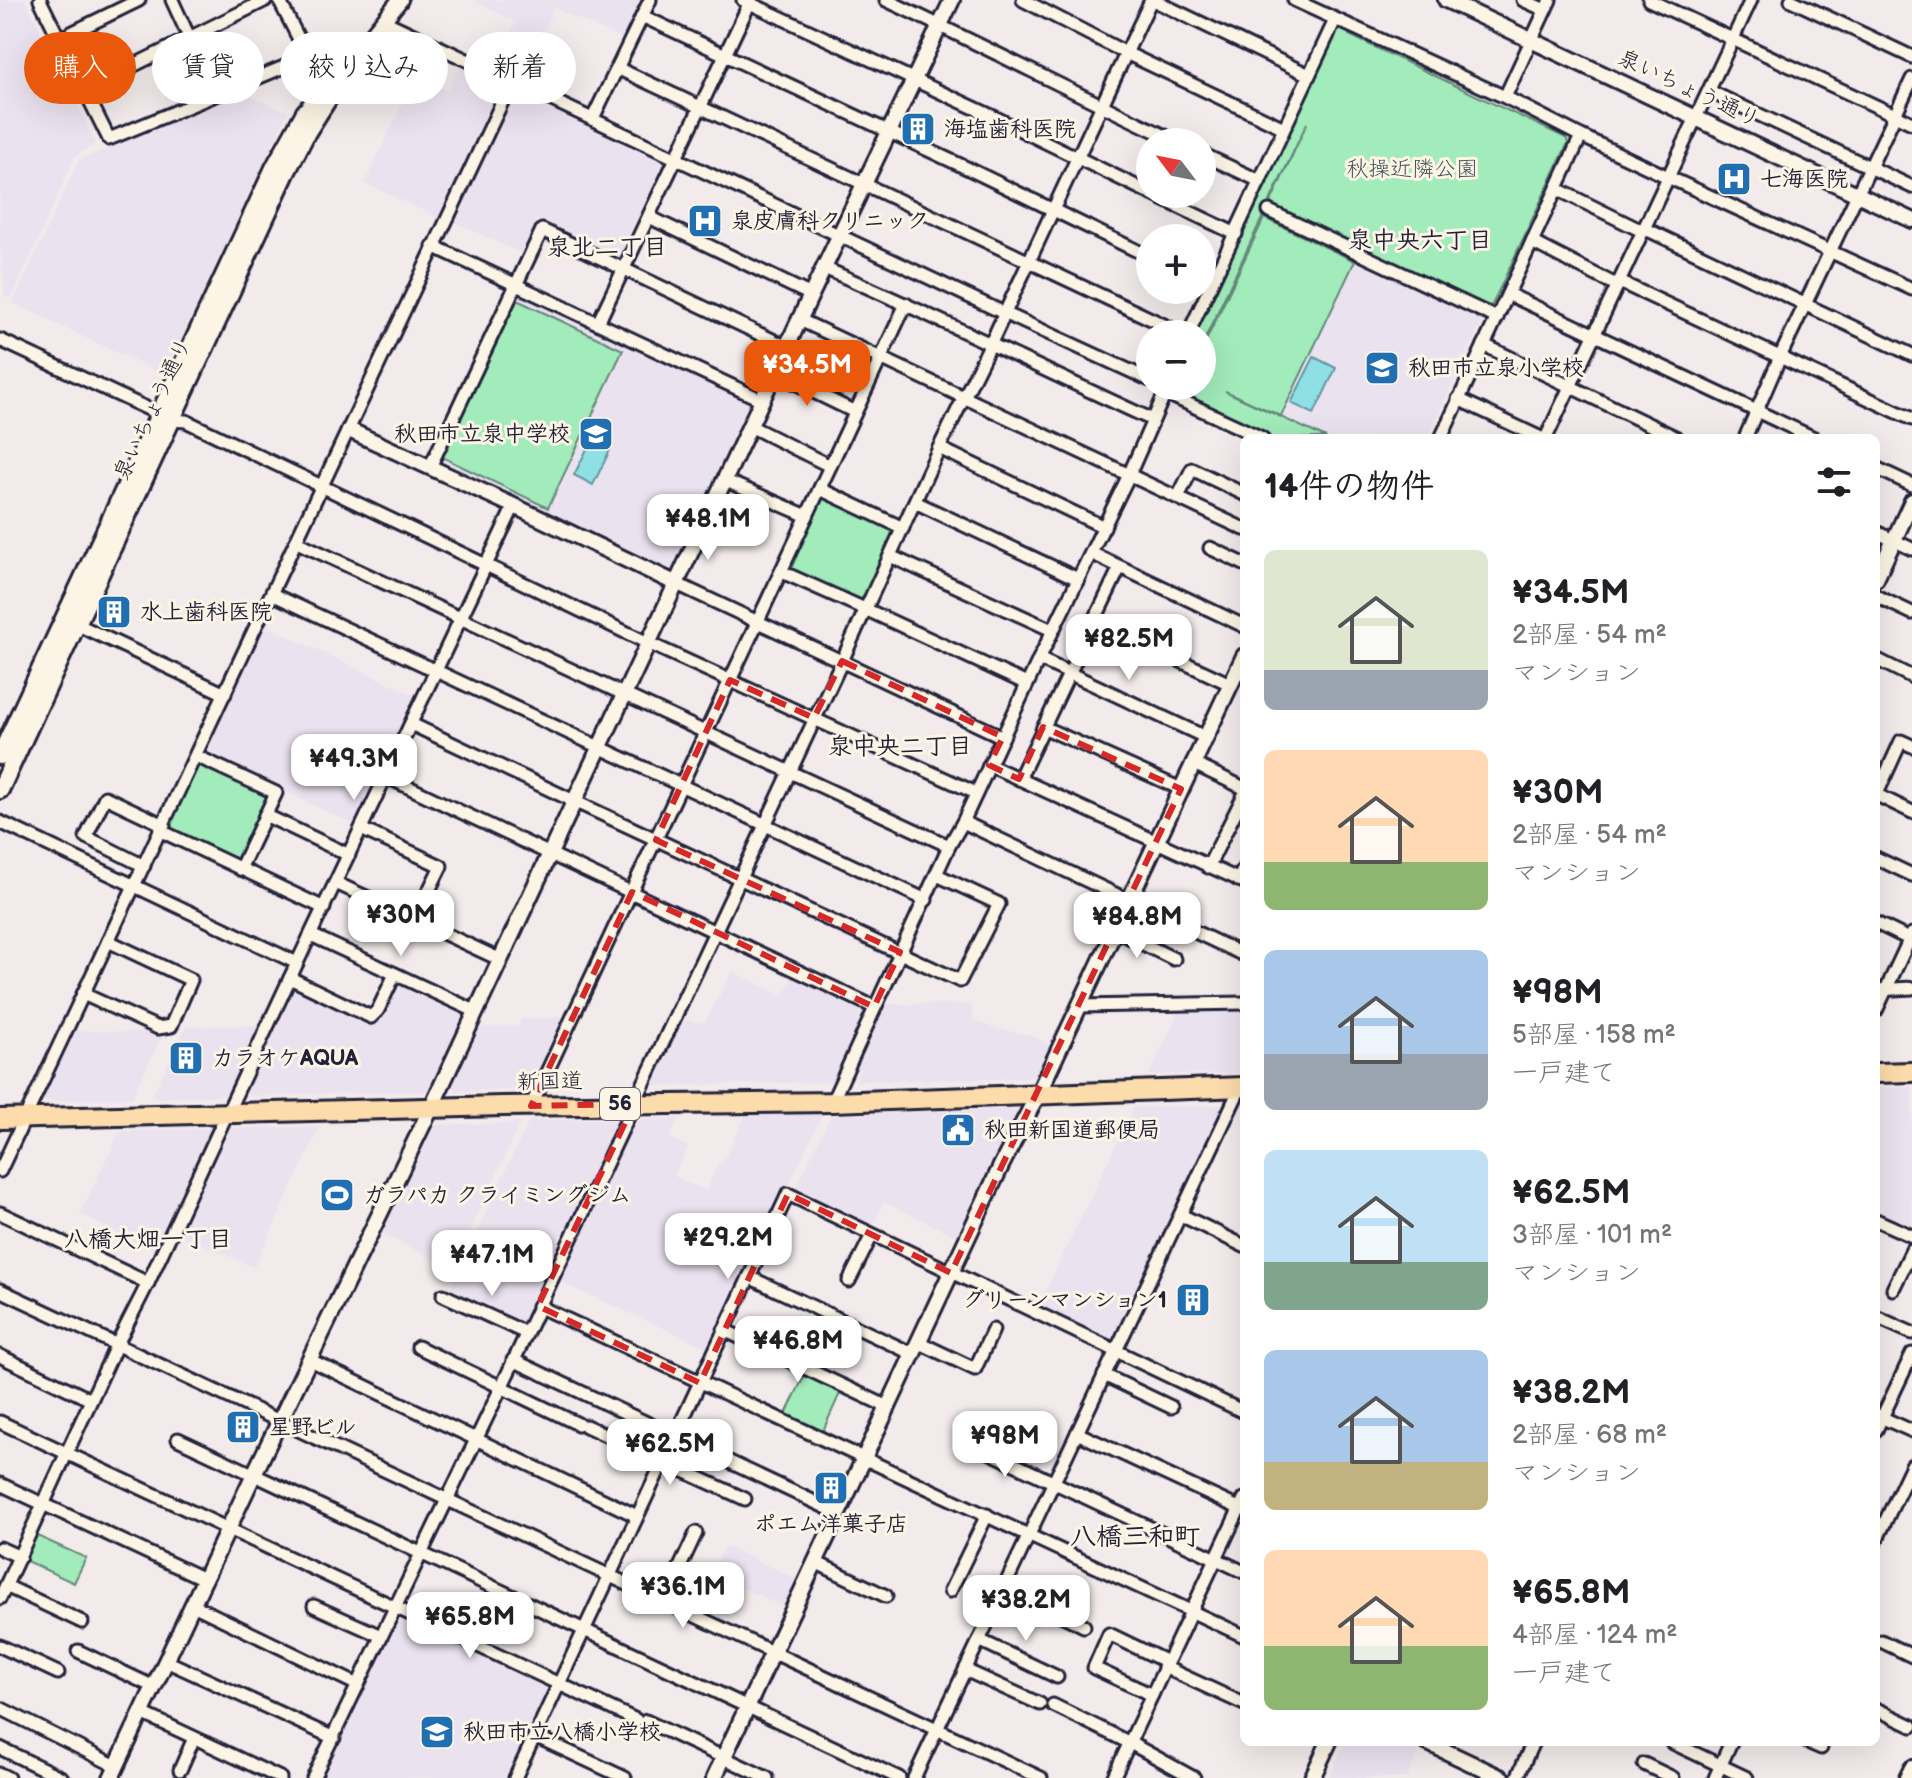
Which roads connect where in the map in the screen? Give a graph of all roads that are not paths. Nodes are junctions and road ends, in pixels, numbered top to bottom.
1 (40, 0) edge
2 (139, 0) edge
3 (172, 0) edge
4 (237, 0) edge
5 (266, 0) edge
6 (279, 0) edge
7 (400, 0) edge
8 (650, 0) edge
9 (886, 0) edge
10 (952, 0) edge
11 (1023, 0) edge
12 (1152, 0) edge
13 (1294, 0) edge
14 (1446, 0) edge
15 (1523, 0) edge
16 (1649, 0) edge
17 (1751, 0) edge
18 (1791, 0) edge
19 (748, 1) edge
20 (1548, 5) edge
21 (243, 12) junction
22 (642, 16) junction
23 (1335, 20) junction
24 (384, 21) junction
25 (939, 25) junction
26 (56, 32) edge
27 (73, 32) edge
28 (187, 32) edge
29 (200, 32) edge
30 (375, 32) edge
31 (1532, 40) junction
32 (1733, 40) junction
33 (1126, 53) junction
34 (726, 54) junction
35 (1912, 57) edge
36 (464, 58) edge
37 (617, 68) junction
38 (1309, 75) junction
39 (913, 79) junction
40 (1912, 79) edge
41 (1709, 91) junction
42 (1505, 97) junction
43 (91, 104) edge
44 (325, 104) edge
45 (501, 104) edge
46 (562, 104) edge
47 (1102, 106) junction
48 (701, 108) junction
49 (1895, 115) junction
50 (1697, 117) junction
51 (593, 118) junction
52 (1912, 123) edge
53 (1148, 128) edge
54 (1284, 128) junction
55 (889, 132) junction
56 (1581, 136) junction
57 (677, 158) junction
58 (1078, 159) junction
59 (1216, 161) edge
60 (1871, 168) junction
61 (1668, 177) junction
62 (1260, 181) junction
63 (864, 185) junction
64 (1136, 186) edge
65 (1912, 187) edge
66 (1557, 189) junction
67 (1859, 194) junction
68 (1182, 208) edge
69 (1053, 211) junction
70 (1269, 211) dead end
71 (649, 217) junction
72 (1912, 220) edge
73 (1643, 231) junction
74 (1236, 234) junction
75 (840, 236) junction
76 (1532, 242) junction
77 (433, 246) junction
78 (1136, 250) edge
79 (1830, 251) junction
80 (1028, 262) junction
81 (1216, 267) edge
82 (824, 268) junction
83 (624, 270) junction
84 (516, 284) junction
85 (1617, 284) junction
86 (1912, 289) edge
87 (1508, 294) junction
88 (811, 295) junction
89 (906, 304) junction
90 (1806, 304) junction
91 (1004, 313) junction
92 (1497, 318) junction
93 (800, 320) junction
94 (1155, 320) edge
95 (598, 323) junction
96 (1594, 335) junction
97 (0, 340) edge
98 (990, 345) junction
99 (1484, 345) junction
100 (787, 347) junction
101 (1912, 355) edge
102 (1780, 357) junction
103 (882, 360) junction
104 (775, 373) junction
105 (1136, 374) edge
106 (1570, 387) junction
107 (964, 398) junction
108 (1458, 399) junction
109 (762, 400) junction
110 (1160, 400) edge
111 (1188, 400) edge
112 (1758, 411) junction
113 (855, 412) junction
114 (166, 417) junction
115 (1912, 419) edge
116 (1153, 420) junction
117 (750, 426) junction
118 (349, 430) junction
119 (1254, 434) edge
120 (1443, 434) edge
121 (1535, 434) edge
122 (1546, 434) edge
123 (1669, 434) edge
124 (1747, 434) edge
125 (1806, 434) edge
126 (939, 448) junction
127 (830, 466) junction
128 (430, 467) junction
129 (1880, 470) edge
130 (1129, 475) junction
131 (724, 480) junction
132 (1912, 485) edge
133 (322, 487) junction
134 (820, 489) junction
135 (1240, 492) edge
136 (1178, 497) junction
137 (1912, 501) edge
138 (915, 502) junction
139 (514, 506) junction
140 (807, 516) junction
141 (1104, 527) junction
142 (1240, 527) edge
143 (903, 528) junction
144 (1880, 534) edge
145 (1894, 540) junction
146 (297, 542) junction
147 (1210, 548) dead end
148 (1912, 549) edge
149 (1091, 553) junction
150 (890, 556) junction
151 (1240, 562) edge
152 (486, 565) junction
153 (1120, 567) junction
154 (1880, 570) edge
155 (782, 572) junction
156 (1078, 579) junction
157 (677, 584) junction
158 (272, 594) junction
159 (1880, 598) edge
160 (865, 609) junction
161 (1912, 613) edge
162 (460, 618) junction
163 (758, 621) junction
164 (1095, 621) junction
165 (70, 622) junction
166 (1240, 624) edge
167 (1052, 630) junction
168 (648, 643) junction
169 (1039, 659) junction
170 (842, 661) junction
171 (1880, 661) edge
172 (1240, 665) edge
173 (435, 670) junction
174 (1070, 674) junction
175 (1912, 677) edge
176 (730, 680) junction
177 (1027, 684) junction
178 (1230, 684) junction
179 (225, 694) junction
180 (624, 695) junction
181 (814, 718) junction
182 (411, 724) junction
183 (1043, 727) junction
184 (706, 733) junction
185 (1003, 737) junction
186 (1205, 737) junction
187 (1912, 746) edge
188 (600, 748) junction
189 (0, 756) edge
190 (196, 756) junction
191 (1192, 763) junction
192 (989, 765) junction
193 (788, 773) junction
194 (385, 776) junction
195 (1019, 779) junction
196 (682, 785) junction
197 (1240, 786) edge
198 (1880, 787) edge
199 (1181, 789) junction
200 (0, 790) edge
201 (976, 793) junction
202 (1880, 798) edge
203 (576, 802) junction
204 (1240, 803) edge
205 (1912, 812) edge
206 (265, 815) junction
207 (0, 822) edge
208 (963, 822) junction
209 (764, 825) junction
210 (162, 828) junction
211 (361, 829) junction
212 (656, 840) junction
213 (1156, 842) junction
214 (949, 846) junction
215 (551, 854) junction
216 (349, 855) junction
217 (1880, 860) edge
218 (144, 866) junction
219 (1208, 867) junction
220 (240, 869) junction
221 (937, 875) junction
222 (1912, 875) edge
223 (1240, 876) edge
224 (739, 878) junction
225 (336, 883) junction
226 (135, 885) junction
227 (632, 892) junction
228 (926, 900) junction
229 (1129, 900) junction
230 (324, 908) junction
231 (415, 919) junction
232 (1880, 924) edge
233 (714, 930) junction
234 (1115, 930) junction
235 (311, 935) junction
236 (1911, 936) edge
237 (108, 941) junction
238 (900, 952) junction
239 (1240, 953) edge
240 (1174, 959) dead end
241 (501, 960) junction
242 (297, 963) junction
243 (395, 974) junction
244 (290, 978) junction
245 (1912, 988) edge
246 (1881, 989) edge
247 (83, 994) junction
248 (1240, 1003) edge
249 (1079, 1006) junction
250 (874, 1007) junction
251 (477, 1012) junction
252 (1912, 1072) edge
253 (1880, 1073) edge
254 (1240, 1085) edge
255 (1240, 1091) edge
256 (1038, 1094) junction
257 (832, 1102) junction
258 (634, 1104) junction
259 (531, 1106) junction
260 (431, 1108) junction
261 (228, 1113) junction
262 (24, 1118) junction
263 (0, 1119) edge
264 (0, 1171) edge
265 (0, 1213) edge
266 (1181, 1215) junction
267 (1880, 1222) edge
268 (872, 1235) junction
269 (1912, 1236) edge
270 (1240, 1244) edge
271 (1912, 1250) edge
272 (951, 1273) junction
273 (749, 1277) junction
274 (849, 1281) dead end
275 (148, 1283) junction
276 (1893, 1289) dead end
277 (0, 1290) edge
278 (443, 1295) dead end
279 (538, 1306) junction
280 (1880, 1319) edge
281 (724, 1330) junction
282 (993, 1330) dead end
283 (526, 1333) junction
284 (1912, 1333) edge
285 (116, 1346) junction
286 (418, 1347) dead end
287 (915, 1348) junction
288 (1115, 1350) junction
289 (1912, 1354) edge
290 (0, 1356) edge
291 (310, 1360) junction
292 (513, 1360) junction
293 (1104, 1375) junction
294 (700, 1383) junction
295 (501, 1386) junction
296 (91, 1400) junction
297 (888, 1407) junction
298 (1171, 1407) dead end
299 (1240, 1410) edge
300 (1880, 1414) edge
301 (1880, 1416) edge
302 (280, 1421) junction
303 (0, 1422) edge
304 (1912, 1431) edge
305 (1077, 1433) junction
306 (674, 1436) junction
307 (476, 1438) junction
308 (178, 1439) dead end
309 (972, 1444) dead end
310 (68, 1453) junction
311 (864, 1458) junction
312 (663, 1461) junction
313 (1912, 1465) edge
314 (254, 1474) junction
315 (1054, 1482) junction
316 (0, 1484) edge
317 (1900, 1491) junction
318 (1912, 1496) edge
319 (447, 1499) junction
320 (745, 1499) dead end
321 (44, 1504) junction
322 (1240, 1505) edge
323 (1240, 1512) edge
324 (838, 1513) junction
325 (987, 1515) junction
326 (637, 1516) junction
327 (228, 1528) junction
328 (696, 1533) dead end
329 (1880, 1533) edge
330 (1028, 1534) junction
331 (0, 1548) edge
332 (421, 1554) junction
333 (20, 1557) junction
334 (1215, 1558) junction
335 (815, 1562) junction
336 (1240, 1570) edge
337 (609, 1576) junction
338 (204, 1579) junction
339 (6, 1586) junction
340 (1004, 1587) junction
341 (950, 1591) dead end
342 (886, 1596) dead end
343 (0, 1598) edge
344 (664, 1601) junction
345 (193, 1605) junction
346 (314, 1606) dead end
347 (396, 1606) junction
348 (1191, 1610) junction
349 (82, 1622) dead end
350 (1084, 1626) dead end
351 (583, 1630) junction
352 (1240, 1634) edge
353 (381, 1636) junction
354 (979, 1640) junction
355 (1881, 1641) dead end
356 (0, 1646) edge
357 (78, 1651) dead end
358 (772, 1652) junction
359 (1912, 1656) edge
360 (166, 1661) junction
361 (1166, 1664) junction
362 (965, 1670) junction
363 (58, 1673) dead end
364 (1057, 1677) dead end
365 (559, 1682) junction
366 (358, 1685) junction
367 (154, 1687) junction
368 (1152, 1695) junction
369 (1240, 1702) edge
370 (1040, 1704) dead end
371 (1053, 1705) dead end
372 (0, 1708) edge
373 (746, 1708) junction
374 (1880, 1711) edge
375 (142, 1713) junction
376 (1912, 1726) edge
377 (936, 1730) junction
378 (535, 1736) junction
379 (194, 1738) junction
380 (334, 1738) junction
381 (1130, 1743) junction
382 (1326, 1746) edge
383 (1434, 1746) edge
384 (1531, 1746) edge
385 (1679, 1746) edge
386 (1729, 1746) edge
387 (1816, 1746) edge
388 (0, 1748) edge
389 (1821, 1748) dead end
390 (723, 1758) junction
391 (1644, 1764) dead end
392 (1720, 1766) junction
393 (1912, 1768) edge
394 (180, 1770) dead end
395 (114, 1772) edge
396 (0, 1774) edge
397 (8, 1778) edge
398 (62, 1778) edge
399 (280, 1778) edge
400 (313, 1778) edge
401 (515, 1778) edge
402 (625, 1778) edge
403 (714, 1778) edge
404 (767, 1778) edge
405 (899, 1778) edge
406 (914, 1778) edge
407 (1041, 1778) edge
408 (1113, 1778) edge
409 (1194, 1778) edge
410 (1312, 1778) edge
411 (1502, 1778) edge
412 (1517, 1778) edge
413 (1673, 1778) edge
414 (1715, 1778) edge
415 (1747, 1778) edge
416 (1907, 1778) edge

1 - 26 street
2 - 27 street
3 - 28 street
4 - 21 street
5 - 21 street
6 - 43 street
7 - 24 street, 泉いちょう通り
8 - 22 street
9 - 25 street
10 - 25 street
11 - 33 street
12 - 33 street
12 - 38 street
13 - 23 street
14 - 31 street, 泉いちょう通り
15 - 20 street
16 - 32 street
17 - 32 street
18 - 35 street
19 - 34 street
19 - 39 street
20 - 31 street
21 - 29 street
22 - 34 street
22 - 37 street
23 - 38 street
23 - 42 street
24 - 30 street, 泉いちょう通り
24 - 36 street
25 - 39 street
25 - 47 street
31 - 42 street
31 - 50 street, 泉いちょう通り
32 - 41 street
32 - 49 street
33 - 47 street
33 - 54 street
34 - 48 street
34 - 55 street
37 - 48 street
37 - 51 street
38 - 54 street
39 - 55 street
39 - 58 street
40 - 49 street
41 - 50 street
41 - 60 street
42 - 56 street
44 - 114 main road, 泉いちょう通り
45 - 77 street
46 - 51 street
47 - 53 street
47 - 58 street
48 - 57 street
48 - 63 street
49 - 52 street
49 - 60 street
50 - 61 street
50 - 67 street, 泉いちょう通り
51 - 57 street
54 - 62 street
55 - 63 street
55 - 69 street
56 - 61 street
56 - 66 street
57 - 71 street
57 - 75 street
58 - 64 street
58 - 69 street
59 - 62 street
60 - 65 street
60 - 67 street
61 - 73 street
61 - 79 street
62 - 74 street
63 - 75 street
63 - 80 street
66 - 73 street
66 - 76 street
67 - 72 street, 泉いちょう通り
67 - 79 street
68 - 74 street
69 - 78 street
69 - 80 street
70 - 92 street
71 - 83 street
71 - 88 street
73 - 85 street
73 - 90 street
74 - 81 street
75 - 82 street
75 - 91 street
76 - 85 street
76 - 87 street
77 - 84 street
77 - 118 street
79 - 86 street
79 - 90 street
80 - 91 street
80 - 94 street
82 - 88 street
82 - 89 street
83 - 84 street
83 - 95 street
83 - 100 street
84 - 95 street
84 - 128 street
85 - 96 street
85 - 102 street
87 - 92 street
87 - 96 street
88 - 93 street
89 - 98 street
89 - 103 street
90 - 101 street
90 - 102 street
91 - 98 street
91 - 105 street
92 - 99 street
93 - 100 street
93 - 103 street
95 - 109 street
96 - 106 street
96 - 112 street
97 - 114 street
98 - 107 street
98 - 116 street
99 - 106 street
99 - 108 street
100 - 104 street
102 - 112 street
102 - 115 street
103 - 107 street
103 - 113 street
104 - 109 street
104 - 113 street
106 - 122 street
106 - 123 street
107 - 126 street
107 - 130 street
108 - 120 street
108 - 121 street
109 - 117 street
110 - 116 street
111 - 119 street
112 - 124 street
112 - 125 street
113 - 127 street
114 - 133 street
114 - 165 main road, 泉いちょう通り
116 - 130 street
117 - 127 street
117 - 131 street
118 - 128 street
118 - 133 street
126 - 138 street
126 - 141 street
127 - 134 street
128 - 139 street
129 - 132 street
130 - 136 street
130 - 141 street
131 - 140 street
131 - 157 street
133 - 146 street
133 - 152 street
134 - 140 street
134 - 143 street
135 - 136 street
136 - 142 street
137 - 145 street
138 - 143 street
138 - 156 street
139 - 152 street
139 - 157 street
140 - 155 street
141 - 149 street
143 - 150 street
144 - 145 street
145 - 148 street
145 - 154 street
146 - 158 street
146 - 162 street
147 - 151 street
149 - 153 street
149 - 156 street
150 - 160 street
150 - 167 street
152 - 162 street
152 - 168 street
153 - 164 street
153 - 166 street
155 - 160 street
155 - 163 street
156 - 167 street
157 - 163 street
157 - 168 street
158 - 173 street
158 - 179 street
159 - 161 street
160 - 170 street
160 - 177 street
162 - 173 street
162 - 180 street
163 - 170 street
163 - 176 street
164 - 174 street
164 - 178 street
165 - 179 street
165 - 189 main road, 泉いちょう通り
165 - 200 main road, 泉いちょう通り
167 - 169 street
168 - 176 street
168 - 180 street
169 - 174 street
169 - 177 street
170 - 181 street
170 - 185 street
171 - 175 street
172 - 178 street
173 - 182 street
173 - 188 street
174 - 183 street
174 - 186 street
176 - 181 street
176 - 184 street
177 - 185 street
178 - 186 street
179 - 190 street
180 - 184 street
180 - 188 street
181 - 193 street
181 - 201 street
182 - 194 street
182 - 203 street
183 - 195 street
183 - 199 street
184 - 193 street
184 - 196 street
185 - 192 street
186 - 191 street
187 - 198 street
188 - 196 street
188 - 203 street
190 - 206 street
190 - 210 street
191 - 197 street
191 - 199 street
192 - 195 street
192 - 201 street
193 - 209 street
193 - 214 street
194 - 211 street
194 - 215 street
195 - 213 street
196 - 209 street
196 - 212 street
199 - 213 street
201 - 208 street
202 - 205 street
203 - 212 street
203 - 215 street
204 - 219 street
206 - 216 street
206 - 220 street
207 - 226 street
208 - 214 street
208 - 229 street
209 - 224 street
209 - 228 street
210 - 218 street
210 - 218 street
210 - 220 street
211 - 216 street
211 - 231 street
212 - 224 street
212 - 227 street
213 - 219 street
213 - 229 street
214 - 221 street
215 - 227 street
215 - 241 street
216 - 225 street
217 - 222 street
218 - 226 street
219 - 223 street
220 - 230 street
221 - 228 street
221 - 238 street
224 - 233 street
224 - 238 street
225 - 230 street
225 - 231 street
226 - 237 street
226 - 242 street
227 - 233 street
227 - 259 street
228 - 238 street
229 - 234 street
229 - 239 street
230 - 235 street
231 - 241 street
232 - 236 street
233 - 250 street
233 - 258 street
234 - 240 street
234 - 249 street
235 - 242 street
235 - 243 street
236 - 246 street
237 - 247 street
237 - 247 street
238 - 250 street
241 - 251 street
242 - 244 street
243 - 244 street
243 - 251 street
244 - 261 street
245 - 246 street
247 - 262 street
248 - 249 street
249 - 256 street
250 - 257 street
251 - 260 street
252 - 253 main road
254 - 256 main road, 新国道 / 56
255 - 266 street
256 - 257 main road, 新国道 / 56
256 - 272 street
257 - 258 main road, 新国道 / 56
258 - 259 main road, 新国道 / 56
258 - 279 street
259 - 260 main road, 新国道 / 56
260 - 261 main road, 新国道 / 56
260 - 291 street
261 - 262 main road, 新国道 / 56
261 - 275 street
262 - 263 main road, 新国道 / 56
262 - 264 street
265 - 275 street
266 - 270 street
266 - 288 street
267 - 269 street
268 - 272 street
268 - 273 street
268 - 274 street
271 - 276 street
272 - 287 street
272 - 288 street
273 - 281 street
273 - 287 street
275 - 285 street
277 - 285 street
278 - 283 street
279 - 283 street
279 - 294 street
280 - 284 street
281 - 294 street
281 - 297 street
282 - 287 street
283 - 292 street
285 - 296 street
285 - 302 street
286 - 295 street
287 - 297 street
288 - 293 street
288 - 299 street
289 - 300 street
290 - 296 street
291 - 302 street
291 - 307 street
292 - 295 street
292 - 306 street
293 - 298 street
293 - 305 street
294 - 306 street
294 - 311 street
295 - 307 street
295 - 312 street
296 - 310 street
297 - 311 street
301 - 304 street
302 - 314 street
302 - 319 street
303 - 310 street
305 - 315 street
305 - 322 street
306 - 312 street
306 - 324 street
307 - 319 street
307 - 326 street
308 - 314 street
309 - 315 street
310 - 321 street
310 - 327 street
311 - 324 street
311 - 325 street
312 - 320 street
312 - 326 street
313 - 317 street
314 - 327 street
314 - 332 street
315 - 330 street
315 - 334 street
316 - 321 street
317 - 318 street
317 - 329 street
319 - 332 street
319 - 337 street
321 - 333 street
321 - 338 street
323 - 334 street
324 - 335 street
325 - 330 street
325 - 341 street
326 - 337 street
327 - 338 street
327 - 347 street
328 - 344 street
330 - 340 street
330 - 348 street
331 - 333 street
332 - 347 street
332 - 351 street
333 - 339 street
334 - 336 street
334 - 348 street
335 - 342 street
335 - 358 street
337 - 344 street
337 - 351 street
338 - 345 street
339 - 343 street
339 - 349 street
340 - 350 street
340 - 354 street
344 - 358 street
345 - 360 street
345 - 366 street
346 - 353 street
347 - 353 street
347 - 365 street
348 - 352 street
348 - 361 street
351 - 365 street
351 - 373 street
353 - 366 street
354 - 362 street
354 - 364 street
355 - 359 street
356 - 363 street
357 - 367 street
358 - 373 street
358 - 377 street
360 - 367 street
360 - 380 street
361 - 368 street
361 - 368 street
361 - 369 street
362 - 370 street
362 - 377 street
365 - 378 street
365 - 390 street
366 - 380 street
367 - 375 street
368 - 381 street
371 - 381 street
372 - 395 street
373 - 390 street
373 - 405 street
374 - 376 street
375 - 379 street
375 - 395 street
377 - 406 street
377 - 407 street
378 - 401 street
378 - 402 street
379 - 394 street
379 - 399 street
380 - 400 street
381 - 408 street
381 - 409 street
382 - 410 street
383 - 411 street
384 - 412 street
385 - 392 street
386 - 392 street
387 - 389 street
388 - 398 street
390 - 403 street
390 - 404 street
391 - 413 street
392 - 414 street
392 - 415 street
393 - 416 street
396 - 397 street

